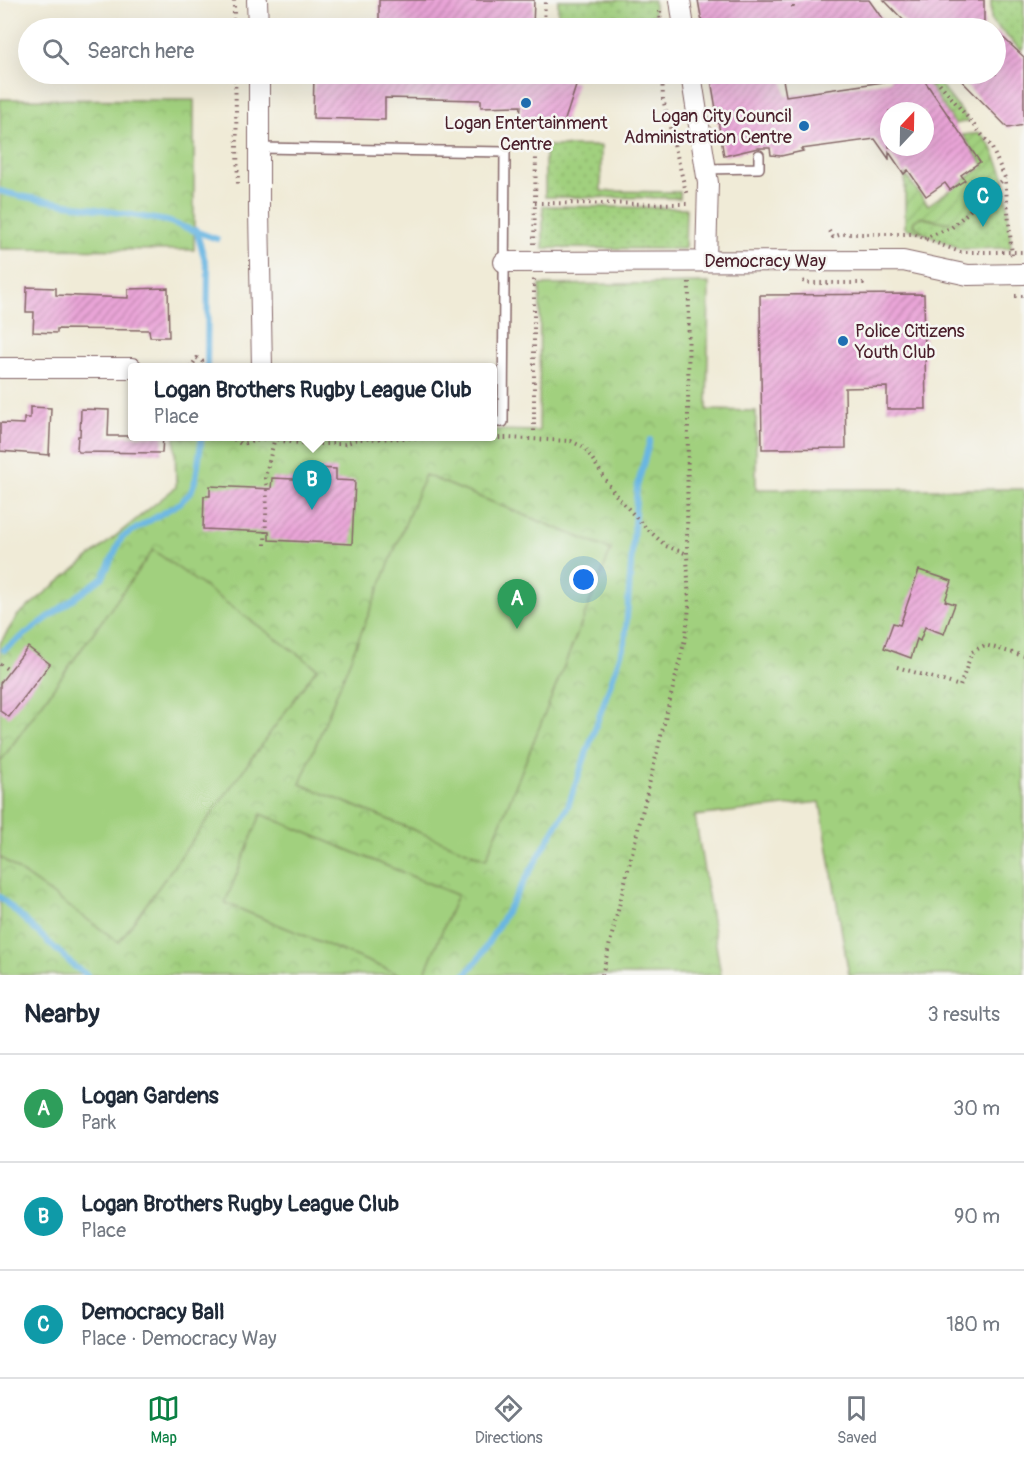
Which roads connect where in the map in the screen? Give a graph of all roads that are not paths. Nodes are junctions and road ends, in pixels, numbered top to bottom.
1 (257, 0) edge
2 (680, 0) edge
3 (258, 18) edge
4 (683, 18) edge
5 (259, 84) edge
6 (692, 84) edge
7 (259, 148) junction
8 (759, 155) dead end
9 (705, 169) junction
10 (698, 261) junction
11 (504, 262) junction
12 (1017, 274) edge
13 (262, 363) edge
14 (0, 368) edge
15 (128, 368) edge
16 (497, 422) edge

1 - 3 street
2 - 4 street
5 - 7 street
6 - 9 street
7 - 11 lane
7 - 13 street
8 - 9 lane
9 - 10 street
10 - 11 street, Democracy Way
10 - 12 street, Democracy Way
11 - 16 lane
14 - 15 street

